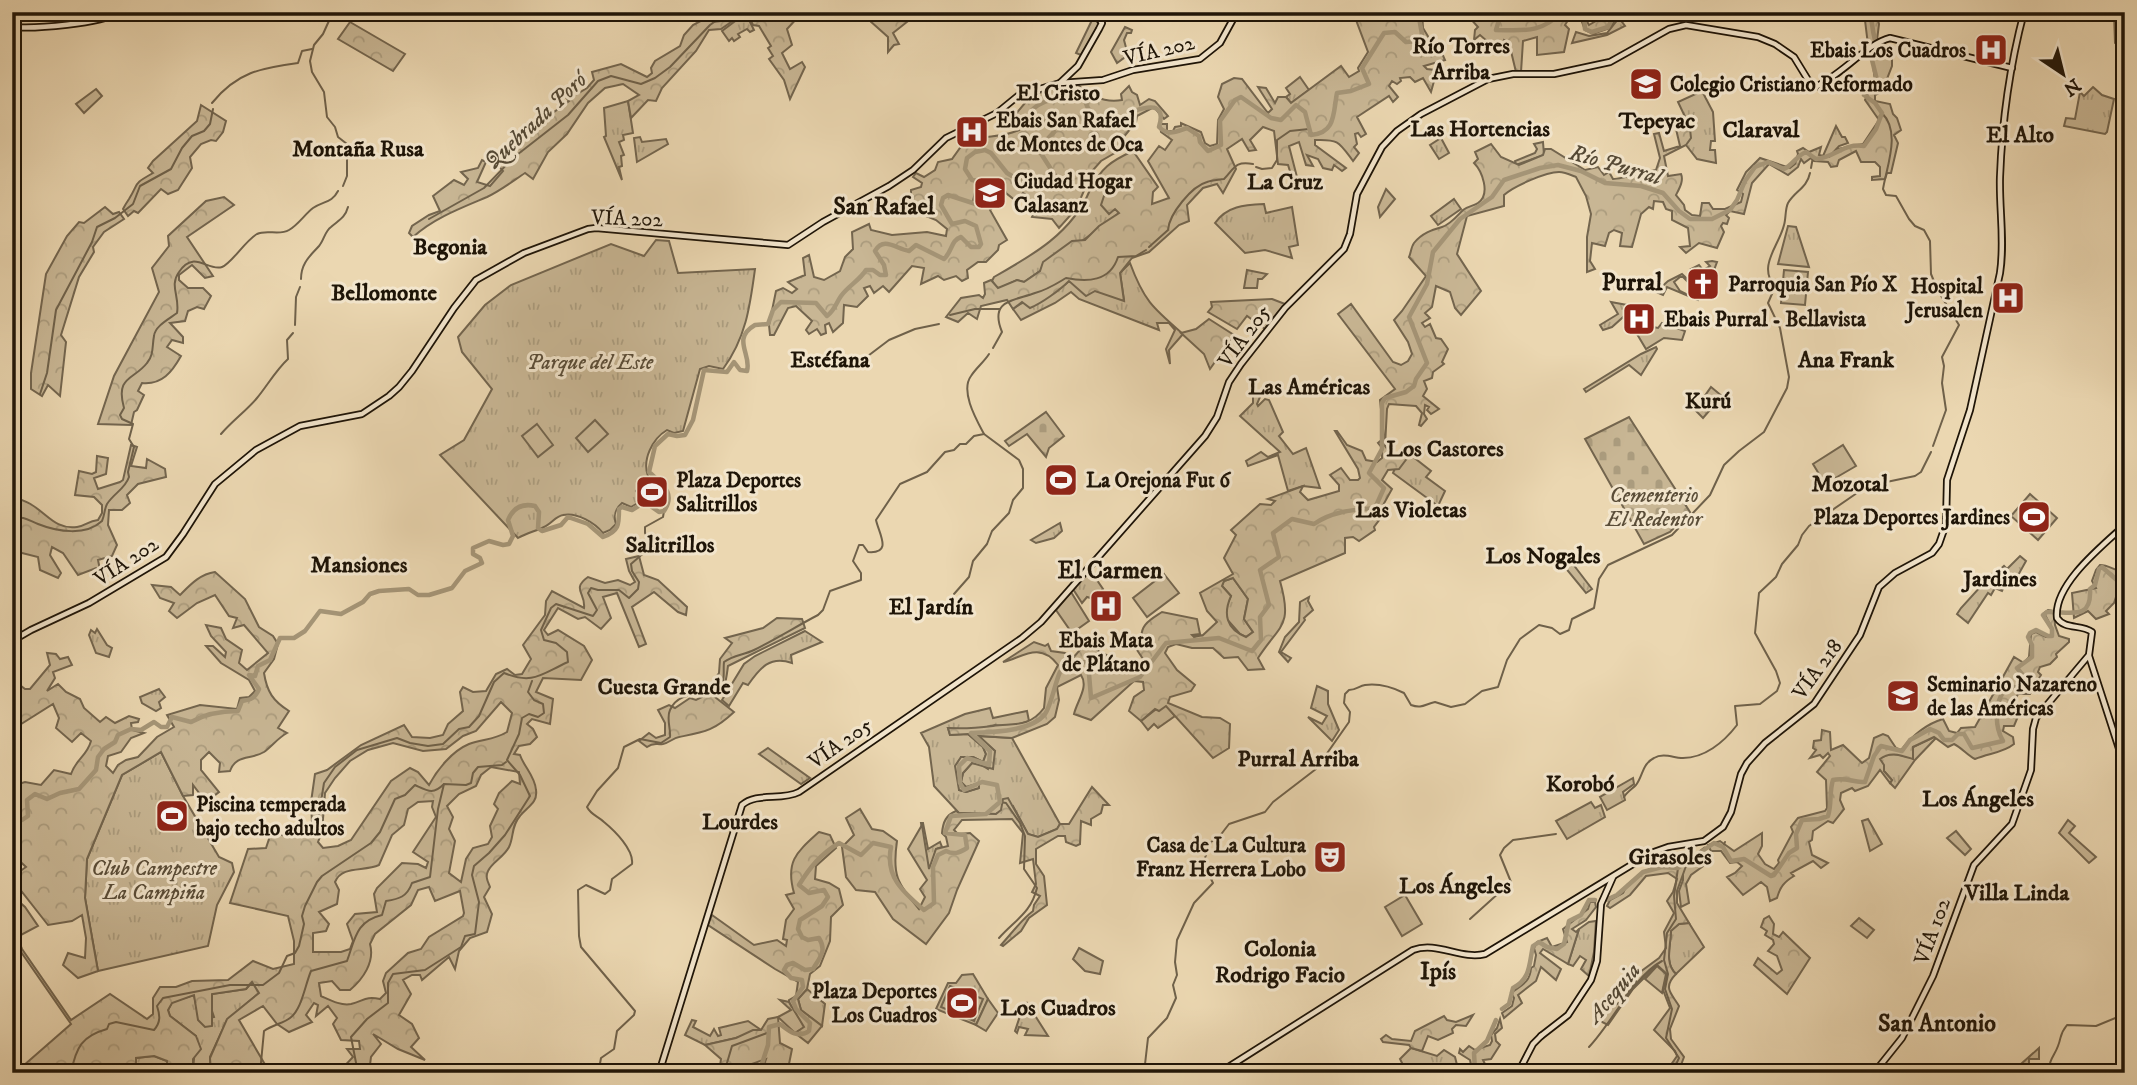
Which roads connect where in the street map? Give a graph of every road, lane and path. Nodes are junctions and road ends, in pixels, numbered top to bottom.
1 (119, 12) edge
2 (1094, 12) edge
3 (1237, 12) edge
4 (2024, 12) edge
5 (12, 27) edge
6 (2012, 68) junction
7 (1069, 75) junction
8 (1073, 82) junction
9 (1060, 83) junction
10 (2125, 525) edge
11 (12, 641) edge
12 (2089, 655) junction
13 (2084, 662) junction
14 (2091, 663) junction
15 (2125, 799) edge
16 (1613, 876) junction
17 (1590, 890) junction
18 (1602, 899) junction
19 (1570, 1010) junction
20 (1569, 1018) dead end
21 (1561, 1020) junction
22 (1541, 1036) junction
23 (659, 1073) edge
24 (1219, 1073) edge
25 (1518, 1073) edge
26 (1874, 1073) edge

1 - 5 main road
2 - 7 main road
3 - 8 main road, VÍA 202
4 - 6 main road, VÍA 218
6 - 16 main road, VÍA 218
6 - 23 main road, VÍA 205
7 - 8 main road
7 - 9 main road
8 - 9 main road, VÍA 202
9 - 11 main road, VÍA 202
10 - 12 main road
12 - 13 main road, VÍA 102
12 - 14 main road
13 - 14 main road
13 - 26 main road, VÍA 102
14 - 15 main road
16 - 17 main road, VÍA 218
16 - 18 main road
17 - 18 main road
17 - 24 main road, VÍA 218
18 - 19 main road
19 - 21 main road
19 - 22 main road
20 - 21 main road
21 - 22 main road
22 - 25 main road

